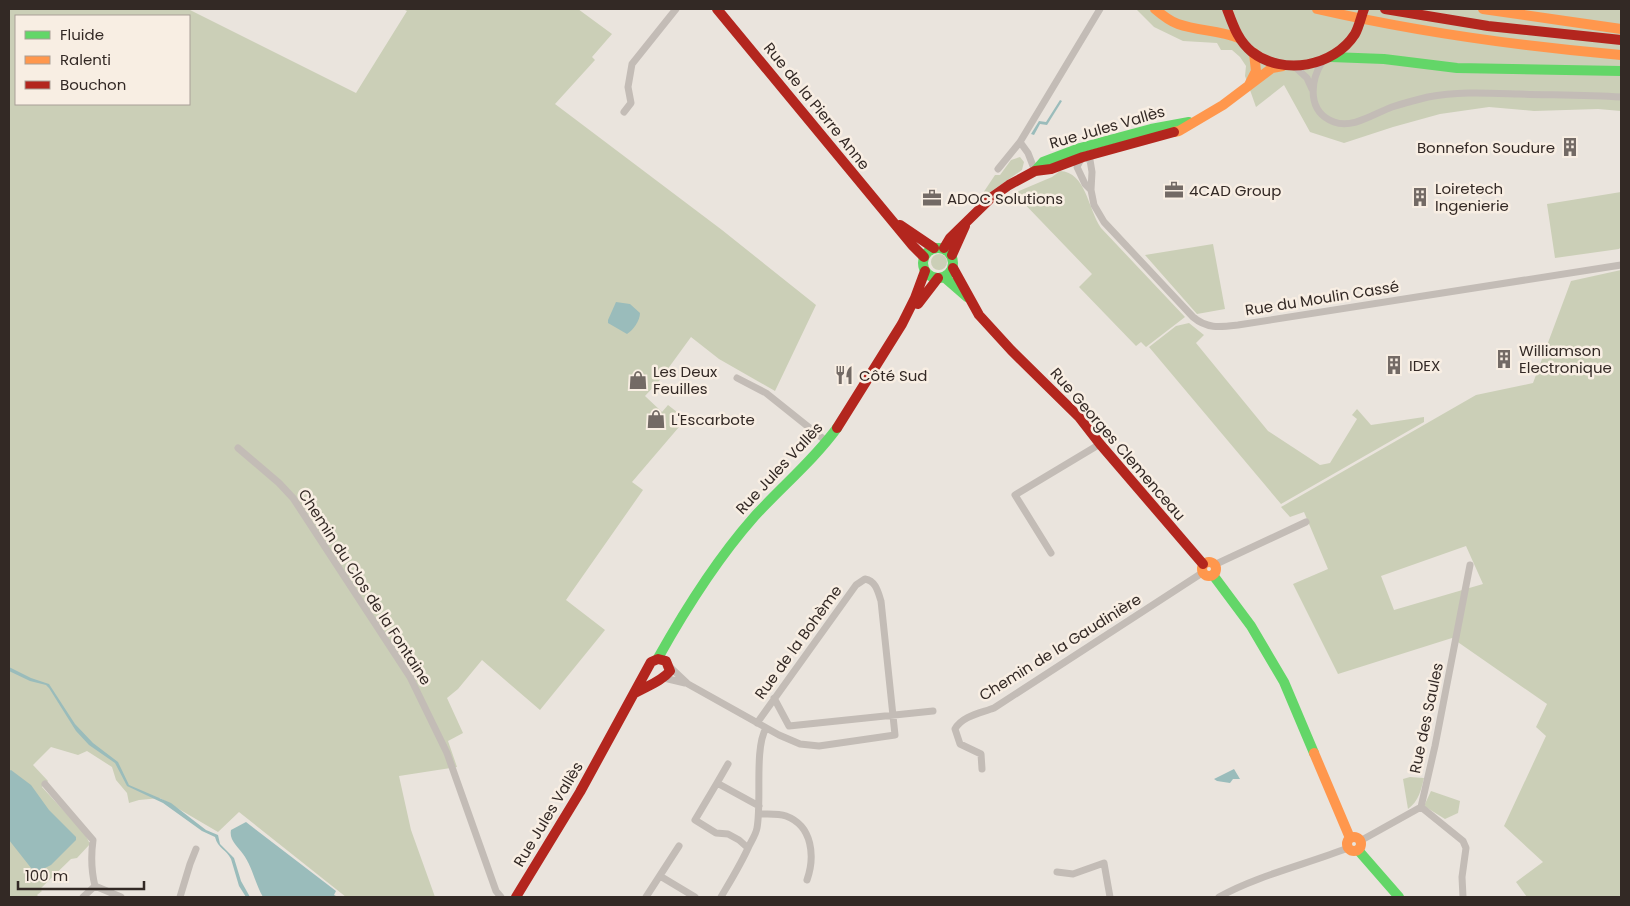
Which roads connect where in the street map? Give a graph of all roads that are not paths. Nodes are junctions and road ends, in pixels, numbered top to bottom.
1 (676, 9) edge
2 (717, 9) edge
3 (1100, 9) edge
4 (1156, 9) edge
5 (1317, 9) edge
6 (1364, 9) edge
7 (1385, 9) edge
8 (1483, 9) edge
9 (1227, 10) edge
10 (1621, 29) edge
11 (1239, 38) junction
12 (1621, 40) edge
13 (1254, 53) junction
14 (1621, 55) edge
15 (1327, 59) junction
16 (1284, 66) junction
17 (1295, 67) junction
18 (1621, 71) edge
19 (1248, 86) junction
20 (1313, 89) junction
21 (1621, 97) edge
22 (624, 112) dead end
23 (1020, 142) junction
24 (1084, 155) junction
25 (998, 169) dead end
26 (1035, 171) junction
27 (1091, 190) junction
28 (895, 222) junction
29 (943, 250) junction
30 (924, 257) junction
31 (1621, 264) edge
32 (953, 268) junction
33 (925, 271) junction
34 (941, 277) junction
35 (969, 300) junction
36 (904, 320) junction
37 (737, 378) dead end
38 (826, 441) junction
39 (1100, 444) junction
40 (238, 448) dead end
41 (1306, 522) dead end
42 (1051, 553) dead end
43 (1470, 565) dead end
44 (1203, 569) junction
45 (1214, 570) junction
46 (665, 663) junction
47 (649, 670) junction
48 (661, 679) junction
49 (688, 684) junction
50 (636, 693) junction
51 (774, 698) junction
52 (933, 711) dead end
53 (893, 715) junction
54 (757, 723) junction
55 (766, 728) junction
56 (728, 764) dead end
57 (982, 769) dead end
58 (717, 783) junction
59 (45, 784) dead end
60 (1422, 807) junction
61 (759, 810) junction
62 (1354, 844) junction
63 (679, 846) dead end
64 (748, 848) junction
65 (196, 849) dead end
66 (1056, 872) dead end
67 (660, 876) junction
68 (807, 880) dead end
69 (95, 886) junction
70 (83, 897) edge
71 (120, 897) edge
72 (180, 897) edge
73 (501, 897) edge
74 (516, 897) edge
75 (646, 897) edge
76 (695, 897) edge
77 (721, 897) edge
78 (1110, 897) edge
79 (1219, 897) edge
80 (1398, 897) edge
81 (1463, 897) edge

1 - 22 street
2 - 28 main road, Rue de la Pierre Anne
3 - 23 street, Rue Jules Vallès
4 - 11 main road
5 - 14 main road
6 - 15 main road
7 - 12 main road
8 - 10 main road
9 - 11 main road
11 - 13 main road
13 - 16 main road
13 - 19 main road
15 - 17 main road
15 - 18 main road
15 - 20 street
16 - 17 main road
16 - 19 main road, Rue Jules Vallès
17 - 20 street
19 - 24 main road, Rue Jules Vallès
20 - 21 street
23 - 25 street, Rue Jules Vallès
23 - 26 street
24 - 26 main road, Rue Jules Vallès
24 - 27 street, Rue du Moulin Cassé
24 - 27 street, Rue du Moulin Cassé
26 - 29 main road, Rue Jules Vallès
27 - 31 street, Rue du Moulin Cassé
28 - 29 main road, Rue de la Pierre Anne
28 - 30 main road, Rue de la Pierre Anne
29 - 30 main road
29 - 32 main road
30 - 33 main road
32 - 34 main road
32 - 35 main road, Rue Georges Clemenceau
33 - 34 main road
33 - 36 main road, Rue Jules Vallès
34 - 35 main road, Rue Georges Clemenceau
34 - 36 main road, Rue Jules Vallès
35 - 39 main road, Rue Georges Clemenceau
36 - 38 main road, Rue Jules Vallès
37 - 38 street
38 - 46 main road, Rue Jules Vallès
39 - 42 street
39 - 44 main road, Rue Georges Clemenceau
40 - 73 street, Chemin du Clos de la Fontaine
41 - 45 street
43 - 60 street, Rue des Saules
44 - 45 main road
44 - 57 street, Chemin de la Gaudinière
45 - 62 main road
46 - 47 main road
46 - 48 main road
46 - 49 street
47 - 48 main road
47 - 50 main road, Rue Jules Vallès
48 - 49 street
48 - 50 main road, Rue Jules Vallès
49 - 54 street
50 - 74 main road, Rue Jules Vallès
51 - 53 street
51 - 53 street, Rue de la Bohème
51 - 54 street, Rue de la Bohème
52 - 53 street
53 - 55 street
54 - 55 street
55 - 61 street
56 - 58 street
58 - 61 street
58 - 64 street
59 - 69 street
60 - 62 street
60 - 81 street
61 - 64 street
61 - 68 street
62 - 79 street
62 - 80 main road
63 - 67 street
64 - 77 street
65 - 72 street
66 - 78 street
67 - 75 street
67 - 76 street
69 - 70 street
69 - 71 street

